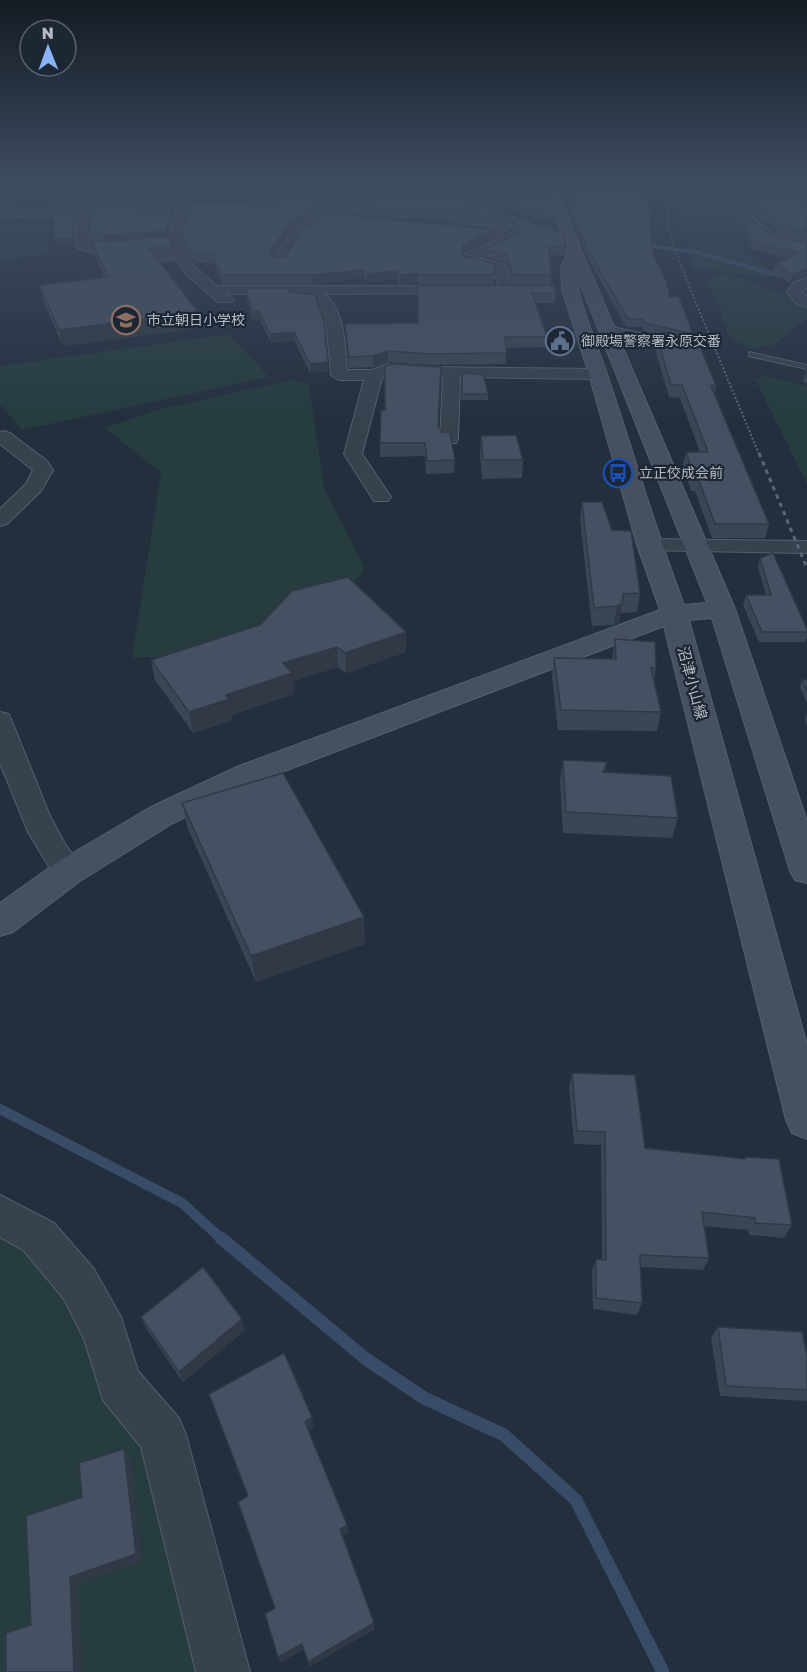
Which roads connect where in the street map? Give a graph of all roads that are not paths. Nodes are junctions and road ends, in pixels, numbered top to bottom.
1 (184, 264) edge
2 (486, 264) edge
3 (569, 264) edge
4 (580, 264) edge
5 (807, 282) edge
6 (471, 289) edge
7 (505, 289) edge
8 (212, 290) junction
9 (807, 303) edge
10 (607, 327) junction
11 (677, 343) edge
12 (752, 354) dead end
13 (807, 367) edge
14 (453, 372) junction
15 (598, 374) junction
16 (374, 375) junction
17 (3, 436) dead end
18 (449, 439) edge
19 (381, 497) dead end
20 (0, 520) edge
21 (649, 545) junction
22 (698, 545) junction
23 (807, 547) edge
24 (722, 609) junction
25 (674, 614) junction
26 (0, 720) edge
27 (807, 871) edge
28 (68, 872) junction
29 (0, 922) edge
30 (807, 1120) edge
31 (0, 1215) edge
32 (223, 1672) edge

1 - 8 street
2 - 7 street
3 - 15 main road, 沼津小山線
4 - 10 main road
5 - 9 street
6 - 8 street
8 - 16 street
10 - 11 lane
10 - 22 main road
12 - 13 lane
14 - 15 street
14 - 16 street
14 - 18 street
15 - 21 main road, 沼津小山線
16 - 19 street
17 - 20 street
21 - 22 street
21 - 25 main road, 沼津小山線
22 - 23 street
22 - 24 main road
24 - 25 main road
24 - 27 main road
25 - 28 main road
25 - 30 main road, 沼津小山線
26 - 28 street
28 - 29 main road
31 - 32 street

